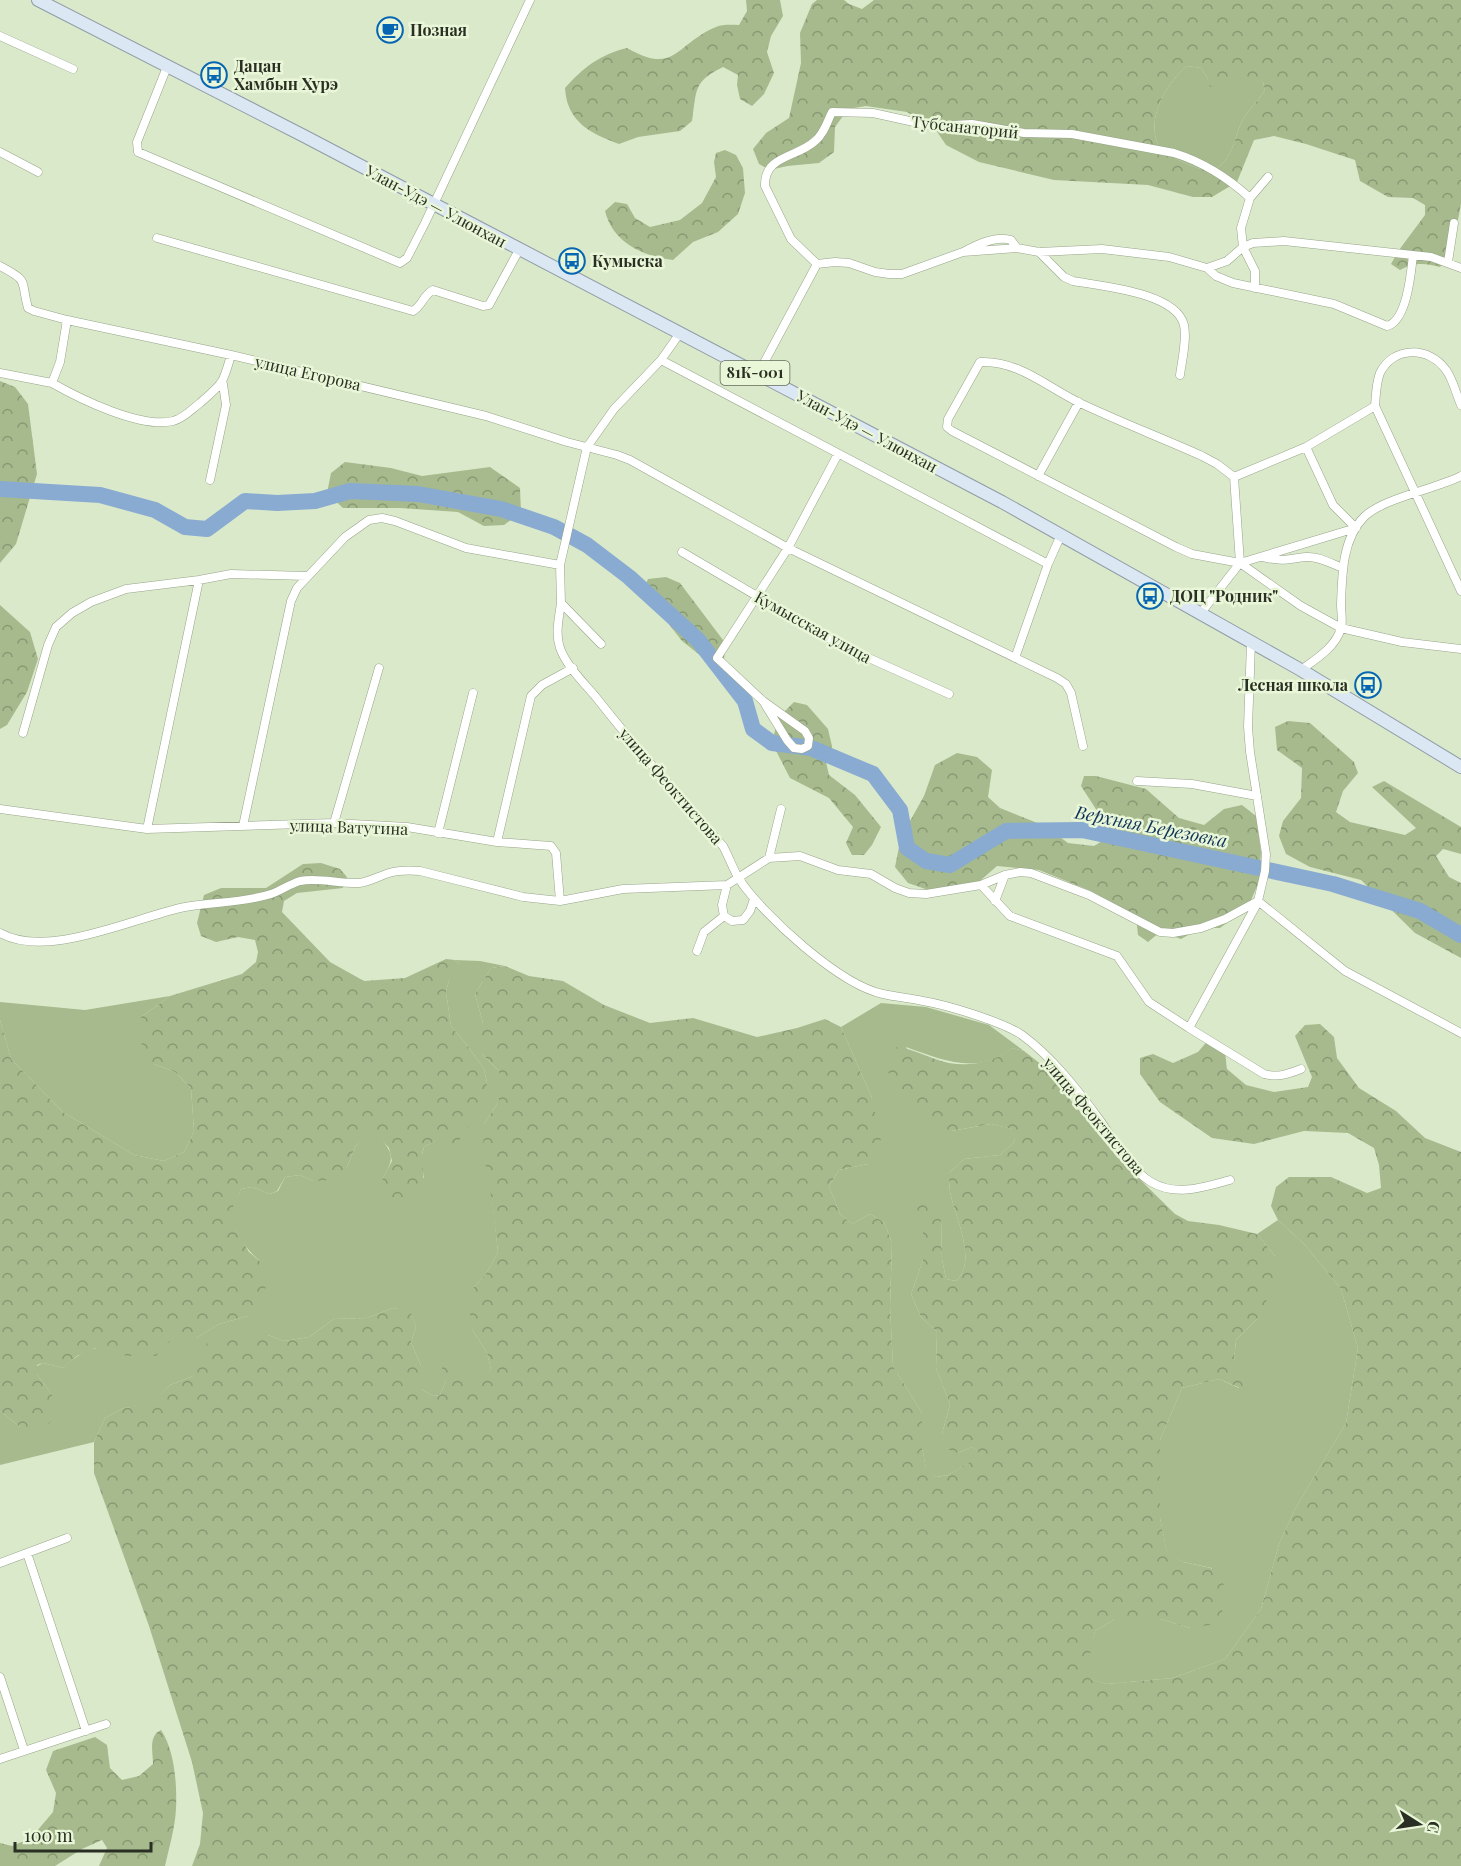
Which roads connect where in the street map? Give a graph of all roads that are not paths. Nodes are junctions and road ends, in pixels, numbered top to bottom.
1 (38, 0) edge
2 (530, 0) edge
3 (0, 36) edge
4 (167, 67) junction
5 (73, 69) dead end
6 (0, 152) edge
7 (38, 172) dead end
8 (1268, 177) dead end
9 (1250, 198) junction
10 (432, 204) junction
11 (1454, 223) dead end
12 (157, 238) dead end
13 (1243, 247) junction
14 (519, 250) junction
15 (1039, 252) junction
16 (1413, 255) junction
17 (1448, 262) junction
18 (817, 264) junction
19 (0, 266) edge
20 (1207, 268) junction
21 (1461, 268) edge
22 (1255, 288) junction
23 (67, 320) junction
24 (680, 333) junction
25 (231, 355) junction
26 (661, 360) junction
27 (0, 373) edge
28 (758, 374) junction
29 (1180, 375) dead end
30 (52, 383) junction
31 (223, 384) junction
32 (1079, 402) junction
33 (1375, 405) junction
34 (1461, 405) edge
35 (587, 447) junction
36 (1306, 447) junction
37 (838, 454) junction
38 (1038, 476) junction
39 (1461, 476) edge
40 (1234, 477) junction
41 (210, 480) dead end
42 (1415, 492) junction
43 (1356, 528) junction
44 (1061, 535) junction
45 (788, 548) junction
46 (682, 552) dead end
47 (1262, 557) junction
48 (1240, 563) junction
49 (1048, 564) junction
50 (560, 565) junction
51 (1343, 568) junction
52 (307, 576) junction
53 (199, 580) junction
54 (1461, 591) edge
55 (757, 597) junction
56 (561, 603) junction
57 (1200, 614) junction
58 (1341, 628) junction
59 (1251, 643) junction
60 (601, 644) dead end
61 (1461, 649) edge
62 (1015, 658) junction
63 (379, 668) dead end
64 (573, 668) junction
65 (1301, 670) junction
66 (473, 693) dead end
67 (949, 694) dead end
68 (763, 701) junction
69 (23, 733) dead end
70 (1083, 746) dead end
71 (1461, 767) edge
72 (1137, 782) dead end
73 (1257, 796) junction
74 (0, 808) edge
75 (782, 809) dead end
76 (334, 823) junction
77 (243, 826) junction
78 (147, 829) junction
79 (438, 833) junction
80 (497, 842) junction
81 (770, 858) junction
82 (1005, 875) junction
83 (738, 877) junction
84 (727, 885) junction
85 (981, 885) junction
86 (754, 899) junction
87 (560, 901) junction
88 (995, 901) junction
89 (1258, 901) junction
90 (724, 916) junction
91 (0, 933) edge
92 (697, 951) dead end
93 (1189, 1028) junction
94 (1461, 1033) edge
95 (1301, 1069) dead end
96 (1230, 1180) dead end
97 (67, 1538) dead end
98 (27, 1553) junction
99 (0, 1563) edge
100 (0, 1677) edge
101 (106, 1724) dead end
102 (86, 1731) junction
103 (24, 1750) junction
104 (0, 1759) edge

1 - 4 main road, Улан-Удэ — Улюнхан / 81К-001
2 - 10 street
3 - 5 street
4 - 10 main road, Улан-Удэ — Улюнхан / 81К-001
4 - 10 street
6 - 7 street
8 - 9 street
9 - 13 street
9 - 18 street, Тубсанаторий
10 - 14 main road, Улан-Удэ — Улюнхан / 81К-001
11 - 17 street
12 - 14 street
13 - 16 street
13 - 20 street
13 - 22 street
14 - 24 main road, Улан-Удэ — Улюнхан / 81К-001
15 - 18 street
15 - 20 street
15 - 29 street
16 - 17 street
16 - 22 street
17 - 21 street
18 - 28 street
19 - 23 street, улица Егорова
20 - 22 street
23 - 25 street, улица Егорова
23 - 30 street
24 - 26 street, улица Феоктистова
24 - 28 main road, Улан-Удэ — Улюнхан / 81К-001
25 - 31 street
25 - 35 street, улица Егорова
26 - 35 street, улица Феоктистова
26 - 37 street
27 - 30 street
28 - 44 main road, Улан-Удэ — Улюнхан / 81К-001
30 - 31 street
31 - 41 street
32 - 38 street
32 - 38 street
32 - 40 street
33 - 34 street
33 - 36 street
33 - 42 street
35 - 45 street, улица Егорова
35 - 50 street, улица Феоктистова
36 - 40 street
36 - 43 street
37 - 45 street
37 - 49 street
38 - 48 street
39 - 42 street
40 - 48 street
42 - 43 street
42 - 54 street
43 - 47 street
43 - 51 street
44 - 49 street
44 - 57 main road, Улан-Удэ — Улюнхан / 81К-001
45 - 55 street
45 - 62 street, улица Егорова
46 - 55 street, Кумысская улица
47 - 48 street
47 - 51 street
48 - 57 street
48 - 58 street
49 - 62 street
50 - 52 street
50 - 56 street, улица Феоктистова
51 - 58 street
52 - 53 street
52 - 77 street
53 - 69 street
53 - 78 street
55 - 67 street, Кумысская улица
55 - 68 street
56 - 60 street
56 - 64 street, улица Феоктистова
57 - 59 main road, Улан-Удэ — Улюнхан / 81К-001
58 - 61 street
58 - 65 street
59 - 65 main road, Улан-Удэ — Улюнхан / 81К-001
59 - 73 street
62 - 70 street, улица Егорова
63 - 76 street
64 - 80 street
64 - 83 street, улица Феоктистова
65 - 71 main road, Улан-Удэ — Улюнхан / 81К-001
66 - 79 street
68 - 68 street
72 - 73 street
73 - 89 street
74 - 78 street, улица Ватутина
75 - 81 street
76 - 77 street, улица Ватутина
76 - 79 street, улица Ватутина
77 - 78 street, улица Ватутина
79 - 80 street, улица Ватутина
80 - 87 street, улица Ватутина
81 - 83 street
81 - 85 street
82 - 85 street
82 - 88 street
82 - 89 street
83 - 84 street
83 - 86 street, улица Феоктистова
84 - 87 street
84 - 90 street
85 - 88 street
86 - 90 street
86 - 96 street, улица Феоктистова
87 - 91 street
88 - 93 street
89 - 93 street
89 - 94 street
90 - 92 street
93 - 95 street
97 - 98 street
98 - 99 street
98 - 102 street
100 - 103 street
101 - 102 street
102 - 103 street
103 - 104 street

